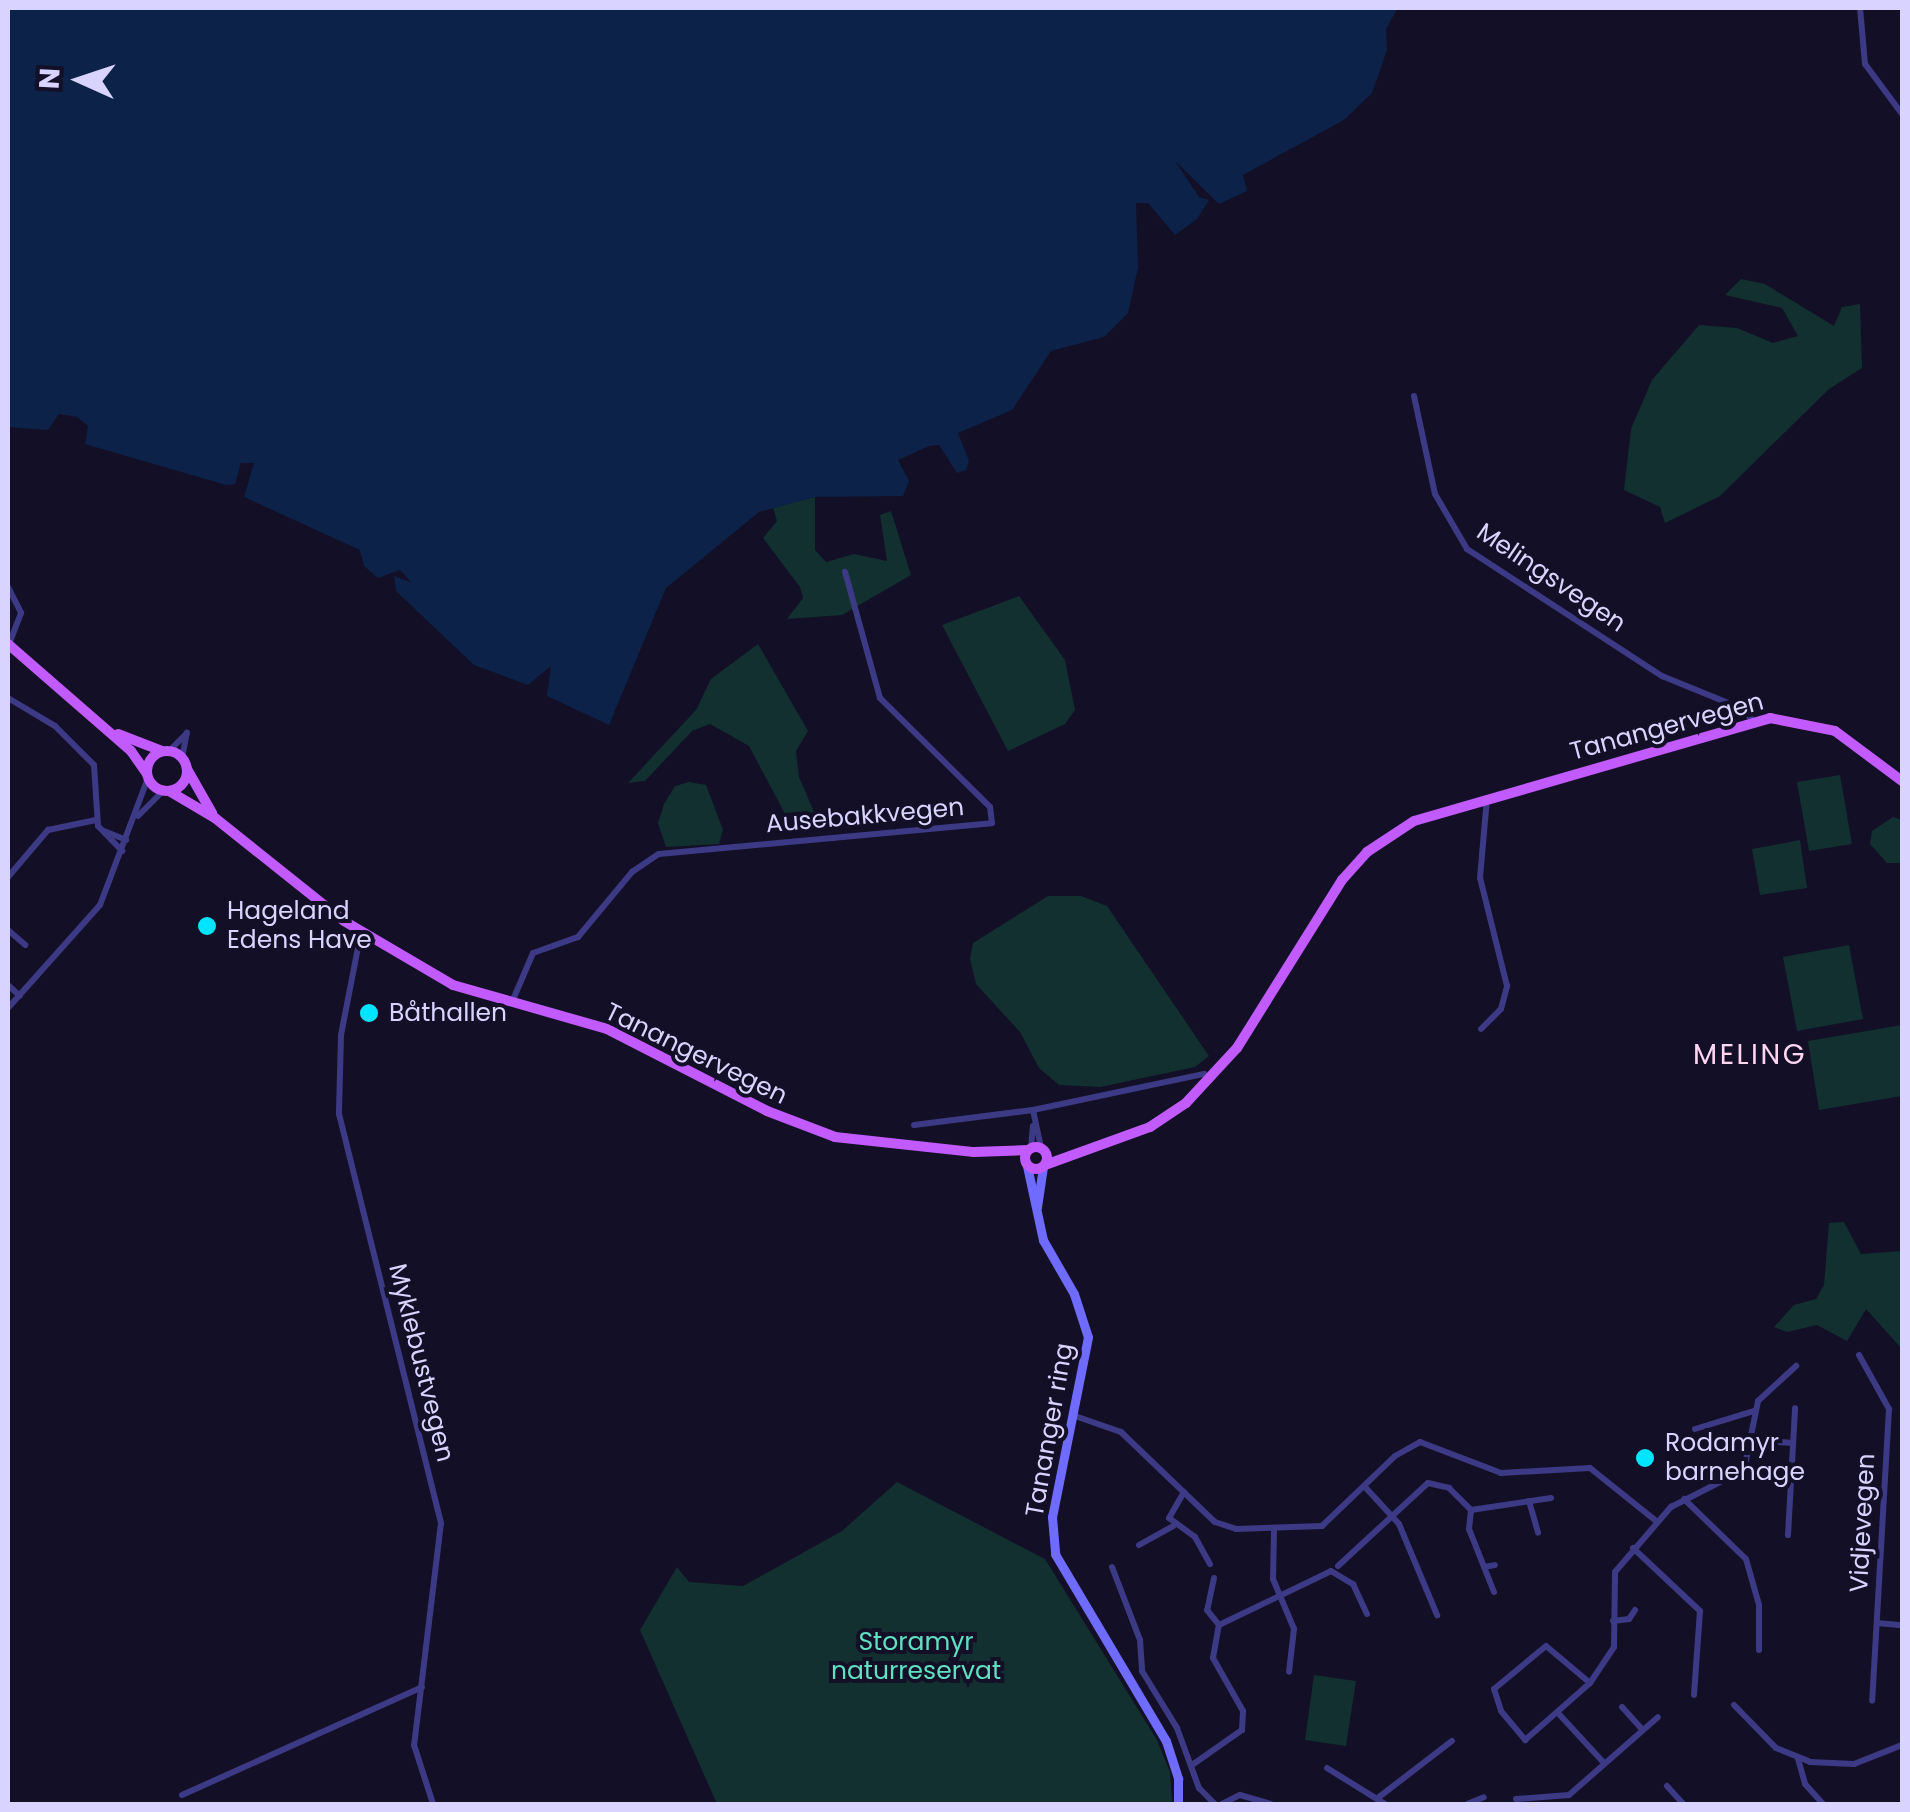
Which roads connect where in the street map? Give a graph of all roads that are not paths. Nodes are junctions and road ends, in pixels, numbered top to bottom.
1 (1860, 8) edge
2 (1902, 114) edge
3 (1414, 396) dead end
4 (845, 572) dead end
5 (8, 587) edge
6 (8, 644) edge
7 (8, 698) edge
8 (1754, 721) junction
9 (100, 723) junction
10 (166, 751) junction
11 (185, 764) junction
12 (148, 776) junction
13 (1902, 780) edge
14 (166, 791) junction
15 (1488, 797) junction
16 (216, 818) junction
17 (134, 820) junction
18 (98, 824) junction
19 (126, 840) junction
20 (122, 852) junction
21 (8, 877) edge
22 (8, 930) edge
23 (361, 932) junction
24 (25, 946) dead end
25 (8, 985) edge
26 (12, 1000) edge
27 (512, 1003) junction
28 (1481, 1029) dead end
29 (1204, 1074) dead end
30 (1033, 1110) junction
31 (914, 1125) dead end
32 (1110, 1143) junction
33 (1033, 1154) junction
34 (1044, 1166) junction
35 (1037, 1220) junction
36 (1859, 1355) dead end
37 (1796, 1366) dead end
38 (1902, 1407) edge
39 (1796, 1408) dead end
40 (1889, 1409) junction
41 (1754, 1411) junction
42 (1075, 1416) junction
43 (1695, 1429) dead end
44 (1753, 1440) junction
45 (1793, 1443) junction
46 (1365, 1487) junction
47 (1184, 1492) junction
48 (1550, 1498) dead end
49 (1684, 1499) junction
50 (1528, 1501) junction
51 (1471, 1510) junction
52 (1394, 1515) junction
53 (1656, 1520) junction
54 (1173, 1526) junction
55 (1274, 1530) junction
56 (1538, 1533) dead end
57 (1788, 1535) dead end
58 (1139, 1546) dead end
59 (1633, 1548) junction
60 (1210, 1564) dead end
61 (1495, 1565) dead end
62 (1338, 1566) dead end
63 (1112, 1567) dead end
64 (1484, 1568) junction
65 (1214, 1578) dead end
66 (1494, 1592) dead end
67 (1280, 1595) junction
68 (1635, 1610) dead end
69 (1367, 1614) dead end
70 (1437, 1615) dead end
71 (1613, 1620) junction
72 (1877, 1622) junction
73 (1902, 1624) edge
74 (1219, 1625) junction
75 (1759, 1650) dead end
76 (1289, 1672) dead end
77 (1590, 1683) junction
78 (422, 1688) junction
79 (1694, 1695) dead end
80 (1872, 1701) dead end
81 (1622, 1706) dead end
82 (1734, 1706) dead end
83 (1558, 1713) junction
84 (1658, 1717) dead end
85 (1643, 1730) junction
86 (1452, 1741) dead end
87 (1902, 1745) edge
88 (1798, 1759) junction
89 (1604, 1763) junction
90 (1192, 1765) junction
91 (1327, 1768) dead end
92 (1668, 1786) dead end
93 (182, 1796) dead end
94 (1380, 1796) junction
95 (1484, 1797) dead end
96 (1516, 1798) dead end
97 (433, 1804) edge
98 (1178, 1804) edge
99 (1219, 1804) edge
100 (1270, 1804) edge
101 (1385, 1804) edge
102 (1467, 1804) edge
103 (1682, 1804) edge
104 (1824, 1804) edge

1 - 2 street
3 - 8 street, Melingsvegen
4 - 27 street, Ausebakkvegen
5 - 6 street
6 - 9 main road, Tanangervegen
7 - 18 street
8 - 13 main road, Tanangervegen
8 - 15 main road, Tanangervegen
9 - 10 main road, Tanangervegen
9 - 12 main road, Tanangervegen
10 - 11 main road
10 - 11 street, Tanangervegen
10 - 12 main road
11 - 14 main road
11 - 16 main road, Tanangervegen
12 - 14 main road
12 - 17 street
14 - 16 main road, Tanangervegen
14 - 17 street
15 - 28 street
15 - 32 main road, Tanangervegen
16 - 23 main road, Tanangervegen
17 - 19 street
18 - 19 street
18 - 20 street
18 - 21 street
19 - 20 street
20 - 26 street
22 - 24 street
23 - 27 main road, Tanangervegen
23 - 78 street, Myklebustvegen
25 - 26 street
27 - 33 main road, Tanangervegen
29 - 30 street
30 - 31 street
30 - 33 street
32 - 33 main road, Tanangervegen
32 - 34 main road, Tanangervegen
33 - 34 main road
33 - 34 main road
33 - 35 main road, Tananger ring
34 - 35 main road
35 - 42 main road, Tananger ring
36 - 40 street
37 - 41 street
38 - 40 street
39 - 45 street
40 - 72 street, Vidjevegen
41 - 43 street
41 - 44 street
42 - 47 street
42 - 98 main road, Tananger ring
44 - 45 street
44 - 49 street
45 - 57 street
46 - 52 street
46 - 53 street
46 - 55 street
47 - 54 street
47 - 55 street
48 - 50 street
49 - 53 street
49 - 75 street
50 - 51 street
50 - 56 street
51 - 52 street
51 - 64 street
52 - 62 street
52 - 70 street
53 - 59 street
54 - 58 street
54 - 60 street
55 - 67 street
59 - 71 street
59 - 79 street
61 - 64 street
63 - 90 street
64 - 66 street
65 - 74 street
67 - 69 street
67 - 74 street
67 - 76 street
68 - 71 street
71 - 77 street
72 - 73 street
72 - 80 street, Vidjevegen
74 - 90 street
77 - 83 street
77 - 83 street
78 - 93 street
78 - 97 street, Myklebustvegen
81 - 85 street
82 - 88 street
83 - 89 street
84 - 85 street
85 - 89 street
86 - 94 street
87 - 88 street
88 - 104 street
89 - 96 street
90 - 99 street
91 - 94 street
92 - 103 street
94 - 101 street
95 - 102 street
99 - 100 street

